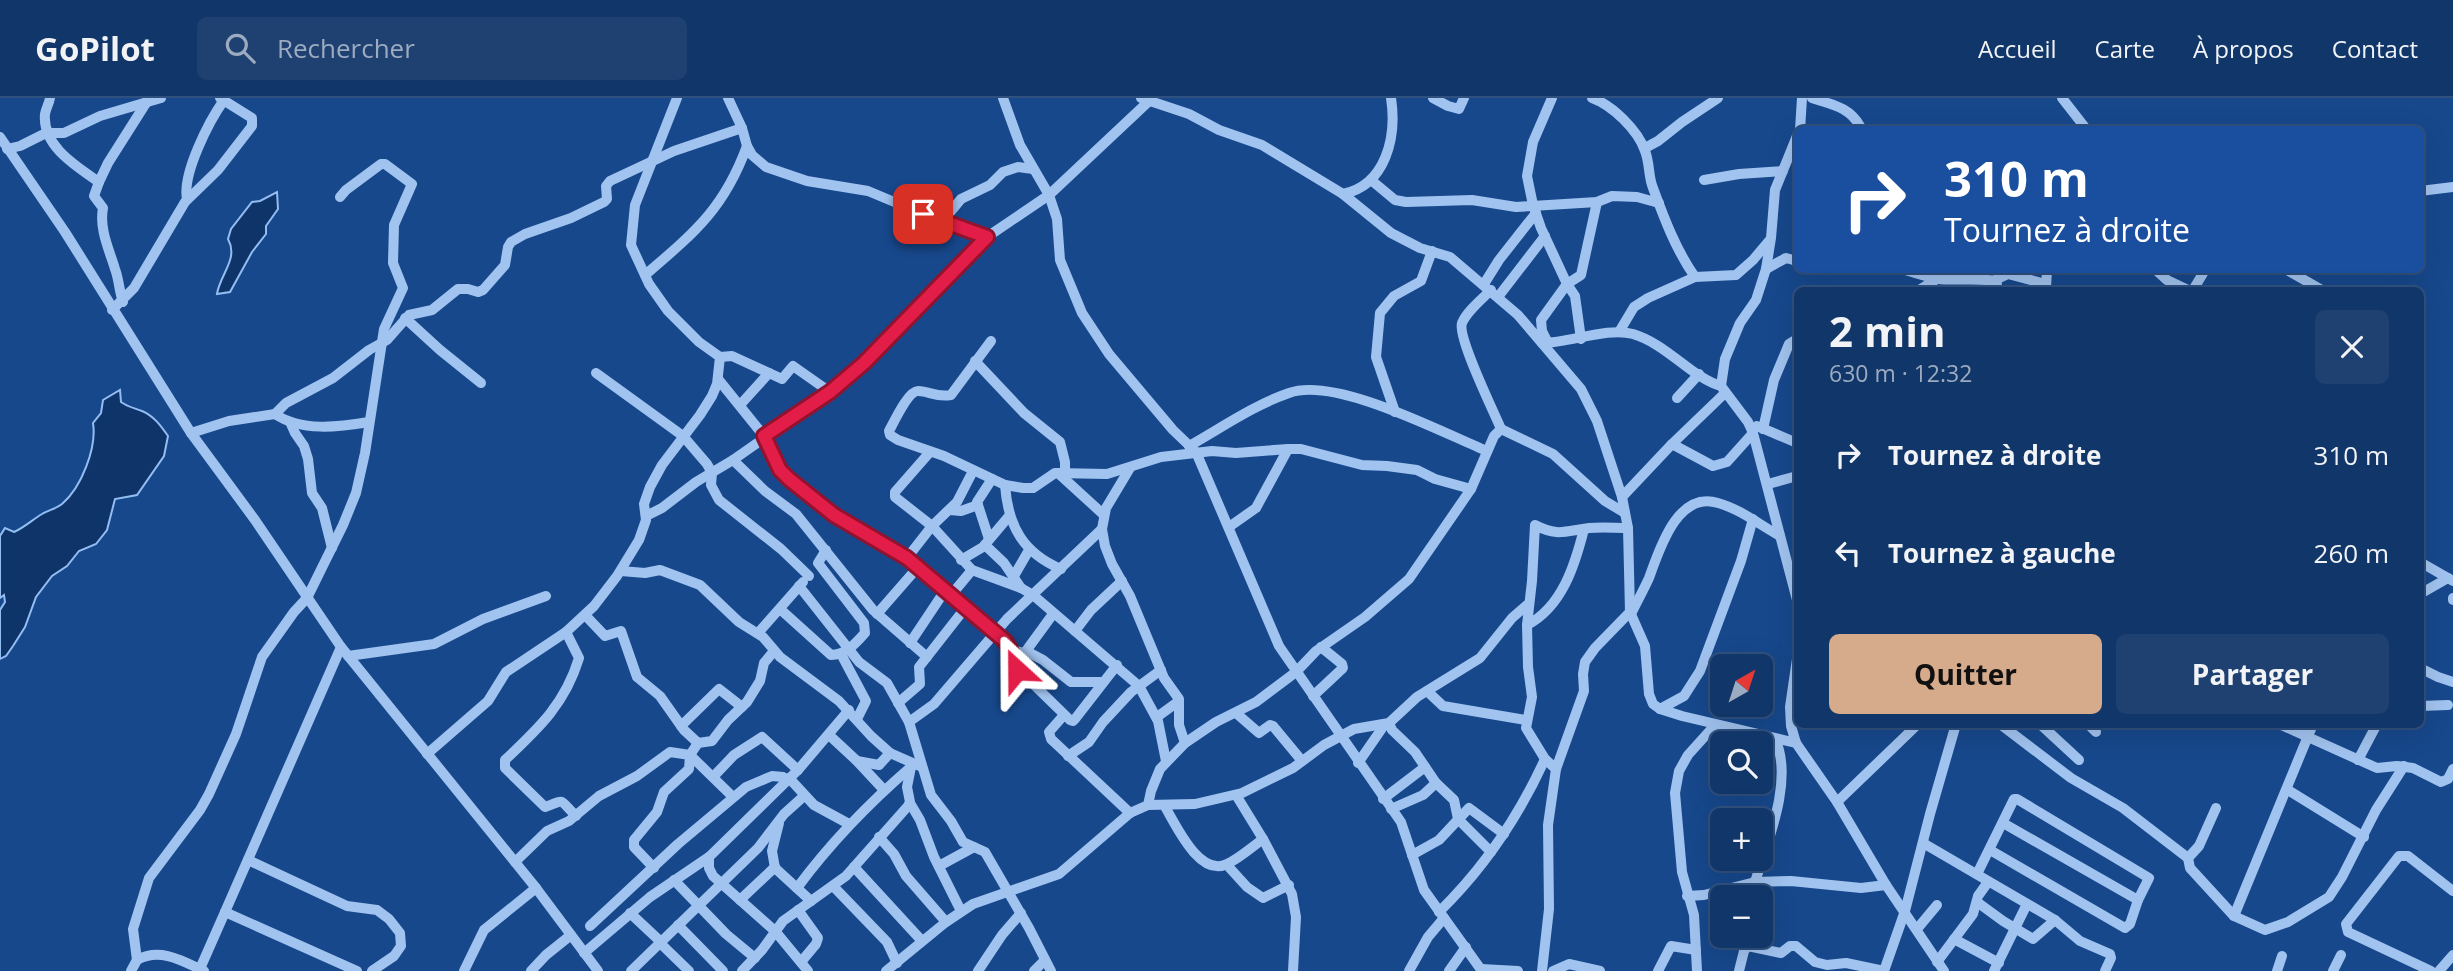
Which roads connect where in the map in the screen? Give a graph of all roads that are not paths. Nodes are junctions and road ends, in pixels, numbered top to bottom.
1 (50, 98) edge
2 (161, 98) edge
3 (677, 98) edge
4 (728, 98) edge
5 (1003, 98) edge
6 (1391, 98) edge
7 (1433, 98) edge
8 (1464, 98) edge
9 (1552, 98) edge
10 (1591, 98) edge
11 (1718, 98) edge
12 (1802, 98) edge
13 (1812, 98) edge
14 (2062, 98) edge
15 (222, 99) edge
16 (1152, 100) edge
17 (146, 103) junction
18 (1800, 126) edge
19 (1860, 126) dead end
20 (2084, 126) edge
21 (742, 128) junction
22 (46, 133) junction
23 (0, 137) edge
24 (1794, 144) edge
25 (747, 146) junction
26 (1645, 148) junction
27 (8, 149) junction
28 (654, 159) junction
29 (1033, 169) junction
30 (1783, 171) junction
31 (1371, 180) junction
32 (1703, 180) dead end
33 (99, 182) junction
34 (2453, 187) edge
35 (2424, 191) edge
36 (1343, 194) junction
37 (1049, 195) junction
38 (340, 197) dead end
39 (187, 200) junction
40 (1597, 202) junction
41 (1659, 203) junction
42 (1534, 209) junction
43 (942, 222) junction
44 (1545, 236) junction
45 (987, 237) junction
46 (1771, 238) junction
47 (1432, 251) junction
48 (1794, 260) edge
49 (1766, 269) junction
50 (1916, 273) edge
51 (2159, 273) edge
52 (2292, 273) edge
53 (645, 275) junction
54 (1695, 277) junction
55 (1937, 279) junction
56 (1567, 284) junction
57 (1996, 285) edge
58 (1924, 287) edge
59 (2046, 287) edge
60 (2184, 287) edge
61 (2317, 287) edge
62 (1491, 290) junction
63 (123, 302) junction
64 (112, 310) junction
65 (405, 318) junction
66 (1619, 332) junction
67 (1581, 339) junction
68 (991, 341) dead end
69 (1794, 341) edge
70 (383, 342) junction
71 (1545, 343) junction
72 (720, 358) junction
73 (975, 361) junction
74 (596, 373) dead end
75 (769, 373) junction
76 (1699, 374) junction
77 (718, 379) junction
78 (481, 383) dead end
79 (1723, 389) junction
80 (830, 392) junction
81 (1677, 398) dead end
82 (740, 405) junction
83 (1395, 412) junction
84 (275, 414) junction
85 (369, 422) junction
86 (291, 424) junction
87 (1501, 429) junction
88 (1758, 431) junction
89 (191, 433) junction
90 (683, 436) junction
91 (764, 436) junction
92 (1794, 442) edge
93 (1672, 443) junction
94 (1192, 449) junction
95 (1288, 449) junction
96 (1487, 451) junction
97 (930, 453) junction
98 (733, 460) junction
99 (1130, 468) junction
100 (973, 471) junction
101 (1061, 472) junction
102 (712, 473) junction
103 (1794, 477) edge
104 (992, 480) junction
105 (1768, 484) junction
106 (1005, 485) junction
107 (1471, 489) junction
108 (1622, 497) junction
109 (978, 505) junction
110 (950, 510) junction
111 (1625, 513) junction
112 (1010, 515) junction
113 (1104, 515) junction
114 (646, 516) junction
115 (1753, 519) junction
116 (932, 527) junction
117 (1229, 527) junction
118 (1628, 528) junction
119 (1102, 529) junction
120 (1584, 529) junction
121 (1780, 536) junction
122 (987, 542) junction
123 (332, 548) junction
124 (826, 550) junction
125 (1030, 550) junction
126 (907, 558) junction
127 (961, 560) junction
128 (818, 563) junction
129 (2424, 564) edge
130 (918, 566) junction
131 (1061, 569) junction
132 (972, 570) junction
133 (621, 571) junction
134 (809, 576) junction
135 (1014, 576) junction
136 (2450, 579) edge
137 (1122, 581) junction
138 (1794, 584) edge
139 (799, 586) junction
140 (1021, 587) junction
141 (949, 591) junction
142 (2424, 592) edge
143 (1033, 595) junction
144 (546, 596) dead end
145 (307, 598) junction
146 (1527, 605) junction
147 (966, 607) junction
148 (780, 609) junction
149 (1631, 613) junction
150 (877, 614) junction
151 (1053, 614) junction
152 (584, 615) junction
153 (1527, 625) junction
154 (1075, 631) junction
155 (566, 632) junction
156 (996, 632) junction
157 (758, 633) junction
158 (910, 643) junction
159 (1321, 647) junction
160 (1010, 649) junction
161 (344, 651) junction
162 (774, 651) junction
163 (845, 651) junction
164 (1026, 651) junction
165 (927, 657) junction
166 (1117, 665) junction
167 (1161, 670) junction
168 (2424, 670) edge
169 (1296, 672) junction
170 (1794, 680) edge
171 (1103, 682) junction
172 (2453, 682) edge
173 (1139, 686) junction
174 (1427, 691) junction
175 (1313, 696) junction
176 (1179, 701) junction
177 (898, 703) junction
178 (2448, 705) dead end
179 (2424, 706) edge
180 (742, 707) junction
181 (1660, 709) junction
182 (1236, 713) junction
183 (853, 714) junction
184 (1064, 715) junction
185 (1157, 717) junction
186 (1526, 720) junction
187 (909, 722) junction
188 (1387, 723) junction
189 (1715, 724) junction
190 (681, 726) junction
191 (1915, 728) edge
192 (1955, 728) edge
193 (2044, 728) edge
194 (2288, 728) edge
195 (2312, 728) edge
196 (2375, 728) edge
197 (2015, 729) edge
198 (829, 736) junction
199 (1341, 737) junction
200 (2309, 738) junction
201 (1775, 739) junction
202 (698, 743) junction
203 (1185, 743) junction
204 (1796, 743) junction
205 (891, 753) junction
206 (427, 754) junction
207 (690, 755) junction
208 (1068, 756) junction
209 (1545, 759) junction
210 (2079, 760) dead end
211 (2358, 760) junction
212 (857, 761) junction
213 (1166, 761) junction
214 (1302, 761) junction
215 (1359, 763) junction
216 (916, 766) junction
217 (2404, 766) junction
218 (1425, 767) junction
219 (1556, 769) junction
220 (2453, 769) edge
221 (714, 776) junction
222 (791, 776) junction
223 (1436, 783) junction
224 (884, 790) junction
225 (2288, 790) junction
226 (772, 795) junction
227 (1236, 795) junction
228 (804, 796) junction
229 (733, 797) junction
230 (1383, 799) junction
231 (1837, 802) junction
232 (910, 803) junction
233 (1148, 805) junction
234 (1164, 805) junction
235 (2217, 808) dead end
236 (1391, 809) junction
237 (1130, 813) junction
238 (576, 816) junction
239 (782, 817) junction
240 (1458, 819) junction
241 (2003, 823) junction
242 (849, 824) junction
243 (1504, 834) junction
244 (879, 837) junction
245 (2364, 837) junction
246 (1263, 839) junction
247 (1923, 843) junction
248 (974, 846) junction
249 (758, 848) junction
250 (1990, 850) junction
251 (1491, 852) junction
252 (1412, 855) junction
253 (709, 857) junction
254 (2189, 858) junction
255 (248, 860) junction
256 (515, 862) junction
257 (774, 864) junction
258 (1227, 865) junction
259 (738, 866) junction
260 (939, 866) junction
261 (854, 867) junction
262 (654, 869) junction
263 (1977, 874) junction
264 (674, 880) junction
265 (1755, 882) junction
266 (1988, 882) junction
267 (721, 883) junction
268 (755, 884) junction
269 (1289, 885) junction
270 (1886, 885) junction
271 (833, 886) junction
272 (536, 888) junction
273 (797, 888) junction
274 (1007, 891) junction
275 (2453, 891) edge
276 (1687, 896) junction
277 (740, 900) junction
278 (2138, 900) junction
279 (811, 901) junction
280 (1977, 902) junction
281 (699, 904) junction
282 (2027, 904) junction
283 (1937, 905) dead end
284 (798, 910) junction
285 (961, 911) junction
286 (1905, 911) junction
287 (225, 912) junction
288 (630, 913) junction
289 (1021, 914) junction
290 (1442, 915) junction
291 (2234, 916) junction
292 (2054, 920) junction
293 (946, 922) junction
294 (678, 925) junction
295 (590, 926) dead end
296 (1917, 929) junction
297 (2015, 929) junction
298 (775, 930) junction
299 (571, 935) junction
300 (1954, 939) junction
301 (922, 941) junction
302 (660, 943) junction
303 (1466, 947) junction
304 (1696, 950) junction
305 (584, 953) junction
306 (2341, 955) dead end
307 (2453, 955) edge
308 (2282, 956) dead end
309 (755, 958) junction
310 (137, 960) junction
311 (1048, 966) edge
312 (1940, 966) edge
313 (805, 967) edge
314 (1997, 967) edge
315 (892, 968) edge
316 (1826, 968) edge
317 (201, 970) edge
318 (1482, 970) edge
319 (131, 971) edge
320 (357, 971) edge
321 (372, 971) edge
322 (464, 971) edge
323 (531, 971) edge
324 (597, 971) edge
325 (631, 971) edge
326 (689, 971) edge
327 (723, 971) edge
328 (742, 971) edge
329 (978, 971) edge
330 (1034, 971) edge
331 (1295, 971) edge
332 (1409, 971) edge
333 (1449, 971) edge
334 (1518, 971) edge
335 (1542, 971) edge
336 (1553, 971) edge
337 (1600, 971) edge
338 (1658, 971) edge
339 (1698, 971) edge
340 (1739, 971) edge
341 (1884, 971) edge
342 (2105, 971) edge
343 (2277, 971) edge
344 (2333, 971) edge
345 (2431, 971) edge
346 (2439, 971) edge

1 - 22 street
2 - 17 street
3 - 28 street
4 - 21 street
5 - 29 street
6 - 31 street
7 - 8 street
9 - 42 street
10 - 26 street
11 - 26 street
12 - 18 street
13 - 19 street
14 - 20 street
15 - 39 street
15 - 39 street
16 - 36 street
16 - 37 street
17 - 22 street
17 - 33 street
21 - 25 street
21 - 28 street
22 - 27 street
22 - 33 street
23 - 27 street
24 - 30 street
25 - 43 street
25 - 53 street
26 - 41 street
27 - 64 street
28 - 53 street
28 - 65 street
29 - 37 street
29 - 43 street
30 - 32 street
30 - 46 street
31 - 36 street
31 - 42 street
33 - 63 street
34 - 35 street
36 - 47 street
37 - 45 street
37 - 94 street
38 - 70 street
39 - 63 street
40 - 41 street
40 - 42 street
40 - 56 street
41 - 54 street
42 - 44 street
42 - 62 street
43 - 45 street
44 - 56 street
44 - 62 street
45 - 80 street
46 - 49 street
46 - 54 street
47 - 62 street
47 - 83 street
48 - 49 street
49 - 79 street
50 - 55 street
51 - 60 street
52 - 61 street
53 - 72 street
54 - 66 street
55 - 57 street
55 - 58 street
56 - 67 street
56 - 71 street
57 - 59 street
62 - 71 street
62 - 87 street
63 - 64 street
64 - 89 street
65 - 70 street
65 - 78 street
66 - 67 street
66 - 76 street
67 - 71 street
68 - 73 street
69 - 88 street
70 - 84 street
70 - 85 street
71 - 108 street
72 - 75 street
72 - 77 street
73 - 97 street
73 - 101 street
74 - 90 street
75 - 80 street
75 - 82 street
76 - 79 street
76 - 81 street
77 - 82 street
77 - 90 street
79 - 88 street
79 - 93 street
80 - 91 street
82 - 91 street
83 - 94 street
83 - 96 street
84 - 86 street
84 - 89 street
85 - 86 street
85 - 123 street
86 - 123 street
87 - 96 street
87 - 111 street
88 - 92 street
88 - 93 street
88 - 105 street
89 - 145 street
90 - 102 street
90 - 114 street
91 - 98 street
91 - 126 street
93 - 108 street
94 - 95 street
94 - 99 street
94 - 117 street
95 - 107 street
95 - 117 street
96 - 107 street
97 - 100 street
97 - 116 street
98 - 102 street
98 - 124 street
99 - 101 street
99 - 113 street
100 - 104 street
100 - 110 street
101 - 106 street
101 - 113 street
102 - 114 street
102 - 134 street
103 - 105 street
104 - 106 street
104 - 109 street
105 - 121 street
106 - 112 street
107 - 159 street
108 - 111 street
109 - 110 street
109 - 122 street
110 - 116 street
111 - 118 street
112 - 122 street
112 - 125 street
113 - 119 street
114 - 133 street
115 - 121 street
115 - 149 street
115 - 181 street
116 - 126 street
116 - 127 street
117 - 169 street
118 - 120 street
118 - 149 street
119 - 131 street
119 - 137 street
120 - 146 street
120 - 153 street
121 - 138 street
122 - 127 street
122 - 135 street
123 - 145 street
124 - 128 street
124 - 150 street
125 - 131 street
125 - 135 street
126 - 130 street
127 - 132 street
128 - 134 street
128 - 163 street
129 - 136 street
130 - 141 street
130 - 150 street
131 - 143 street
132 - 140 street
132 - 141 street
133 - 152 street
133 - 157 street
134 - 139 street
135 - 140 street
136 - 142 street
137 - 154 street
137 - 167 street
139 - 148 street
139 - 163 street
140 - 143 street
141 - 147 street
141 - 158 street
143 - 151 street
143 - 156 street
144 - 161 street
145 - 161 street
145 - 310 street
146 - 153 street
146 - 174 street
147 - 156 street
147 - 165 street
148 - 157 street
148 - 163 street
149 - 181 street
149 - 219 street
150 - 158 street
151 - 154 street
151 - 164 street
152 - 155 street
152 - 190 street
153 - 186 street
154 - 166 street
155 - 206 street
155 - 238 street
156 - 160 street
156 - 187 street
157 - 162 street
158 - 165 street
159 - 169 street
159 - 175 street
160 - 164 street
160 - 184 street
161 - 206 street
161 - 255 street
162 - 180 street
162 - 183 street
163 - 177 street
163 - 183 street
164 - 171 street
165 - 177 street
166 - 171 street
166 - 173 street
167 - 173 street
167 - 176 street
168 - 172 street
169 - 175 street
169 - 182 street
170 - 204 street
171 - 184 street
173 - 185 street
173 - 208 street
174 - 186 street
174 - 188 street
175 - 199 street
176 - 185 street
176 - 203 street
177 - 187 street
178 - 179 street
180 - 190 street
180 - 202 street
181 - 189 street
182 - 203 street
182 - 214 street
183 - 198 street
183 - 205 street
184 - 208 street
185 - 213 street
186 - 209 street
187 - 216 street
188 - 199 street
188 - 215 street
188 - 218 street
189 - 201 street
189 - 276 street
190 - 202 street
191 - 231 street
192 - 247 street
193 - 210 street
194 - 200 street
195 - 200 street
196 - 211 street
197 - 254 street
198 - 212 street
198 - 222 street
199 - 214 street
199 - 215 street
200 - 211 street
200 - 225 street
201 - 204 street
201 - 265 street
202 - 207 street
203 - 213 street
204 - 231 street
205 - 212 street
205 - 216 street
206 - 256 street
207 - 221 street
207 - 238 street
207 - 262 street
208 - 237 street
209 - 219 street
209 - 243 street
211 - 217 street
212 - 224 street
213 - 233 street
214 - 227 street
215 - 230 street
216 - 224 street
216 - 232 street
216 - 248 street
217 - 220 street
217 - 245 street
218 - 223 street
218 - 230 street
219 - 335 street
221 - 222 street
221 - 229 street
222 - 226 street
222 - 228 street
222 - 229 street
223 - 236 street
223 - 240 street
224 - 242 street
225 - 245 street
225 - 291 street
226 - 239 street
226 - 253 street
227 - 234 street
227 - 246 street
228 - 239 street
228 - 242 street
229 - 262 street
230 - 236 street
231 - 270 street
232 - 244 street
232 - 260 street
233 - 234 street
233 - 237 street
234 - 258 street
235 - 254 street
236 - 252 street
237 - 274 street
238 - 256 street
239 - 249 street
239 - 257 street
240 - 243 street
240 - 251 street
240 - 252 street
241 - 250 street
241 - 278 street
241 - 278 street
242 - 273 street
243 - 251 street
244 - 261 street
244 - 293 street
245 - 291 street
246 - 258 street
246 - 269 street
247 - 263 street
247 - 286 street
248 - 260 street
248 - 274 street
249 - 257 street
249 - 259 street
250 - 263 street
250 - 278 street
251 - 290 street
252 - 290 street
253 - 264 street
253 - 267 street
254 - 291 street
255 - 287 street
255 - 321 street
256 - 272 street
257 - 268 street
257 - 273 street
258 - 269 street
259 - 267 street
259 - 268 street
260 - 285 street
261 - 271 street
261 - 301 street
262 - 295 street
263 - 266 street
264 - 281 street
264 - 288 street
265 - 270 street
265 - 276 street
266 - 280 street
266 - 282 street
267 - 277 street
267 - 281 street
268 - 277 street
269 - 331 street
270 - 286 street
271 - 279 street
271 - 315 street
272 - 299 street
272 - 322 street
273 - 279 street
274 - 285 street
274 - 289 street
275 - 345 street
276 - 304 street
277 - 298 street
279 - 284 street
280 - 297 street
280 - 300 street
281 - 294 street
281 - 309 street
282 - 292 street
282 - 297 street
283 - 296 street
284 - 298 street
284 - 313 street
285 - 293 street
286 - 296 street
286 - 341 street
287 - 317 street
287 - 320 street
288 - 302 street
288 - 305 street
289 - 311 street
289 - 329 street
290 - 303 street
290 - 332 street
292 - 297 street
292 - 342 street
293 - 301 street
294 - 302 street
294 - 327 street
296 - 312 street
297 - 314 street
298 - 309 street
298 - 313 street
299 - 305 street
299 - 323 street
300 - 312 street
300 - 314 street
301 - 315 street
302 - 325 street
302 - 326 street
303 - 318 street
303 - 333 street
304 - 338 street
304 - 339 street
305 - 324 street
306 - 344 street
307 - 346 street
308 - 343 street
309 - 328 street
310 - 317 street
310 - 319 street
311 - 330 street
316 - 340 street
316 - 341 street
318 - 334 street
336 - 337 street

